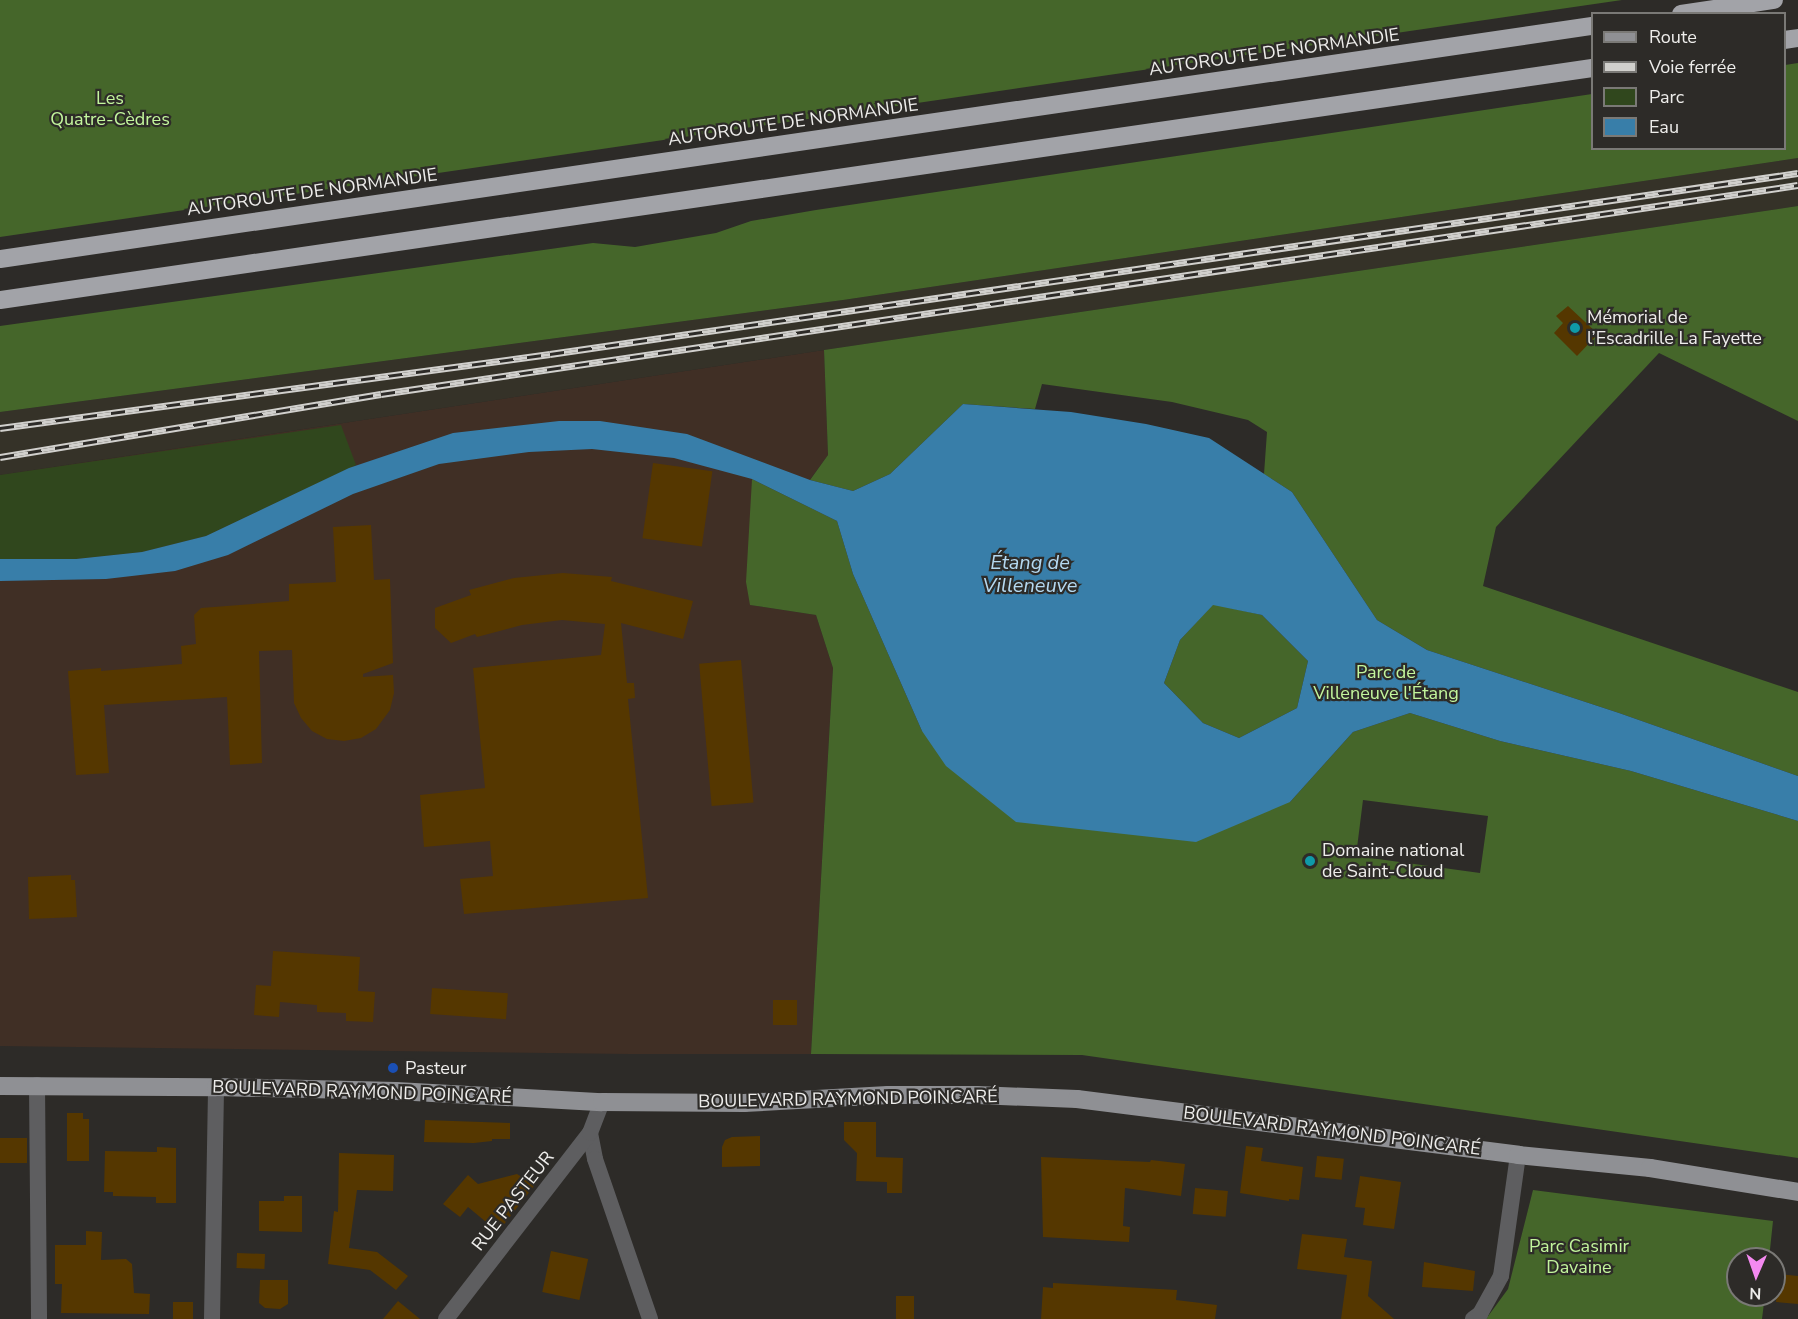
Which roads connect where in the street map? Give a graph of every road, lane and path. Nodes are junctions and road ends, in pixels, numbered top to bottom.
1 (1774, 0) edge
2 (1694, 12) edge
3 (1591, 26) edge
4 (1591, 68) edge
5 (0, 259) edge
6 (0, 300) edge
7 (37, 1085) junction
8 (0, 1086) edge
9 (216, 1086) junction
10 (602, 1102) junction
11 (590, 1133) junction
12 (1518, 1155) junction
13 (1798, 1192) edge
14 (39, 1319) edge
15 (212, 1319) edge
16 (446, 1319) edge
17 (651, 1319) edge
18 (1473, 1319) edge

1 - 2 highway
3 - 5 highway, AUTOROUTE DE NORMANDIE
4 - 6 highway
7 - 8 main road, BOULEVARD RAYMOND POINCARÉ
7 - 9 main road, BOULEVARD RAYMOND POINCARÉ
7 - 14 street
9 - 10 main road, BOULEVARD RAYMOND POINCARÉ
9 - 15 street
10 - 11 street, RUE PASTEUR
10 - 12 main road, BOULEVARD RAYMOND POINCARÉ
11 - 16 street, RUE PASTEUR
11 - 17 street
12 - 13 main road, BOULEVARD RAYMOND POINCARÉ
12 - 18 street

